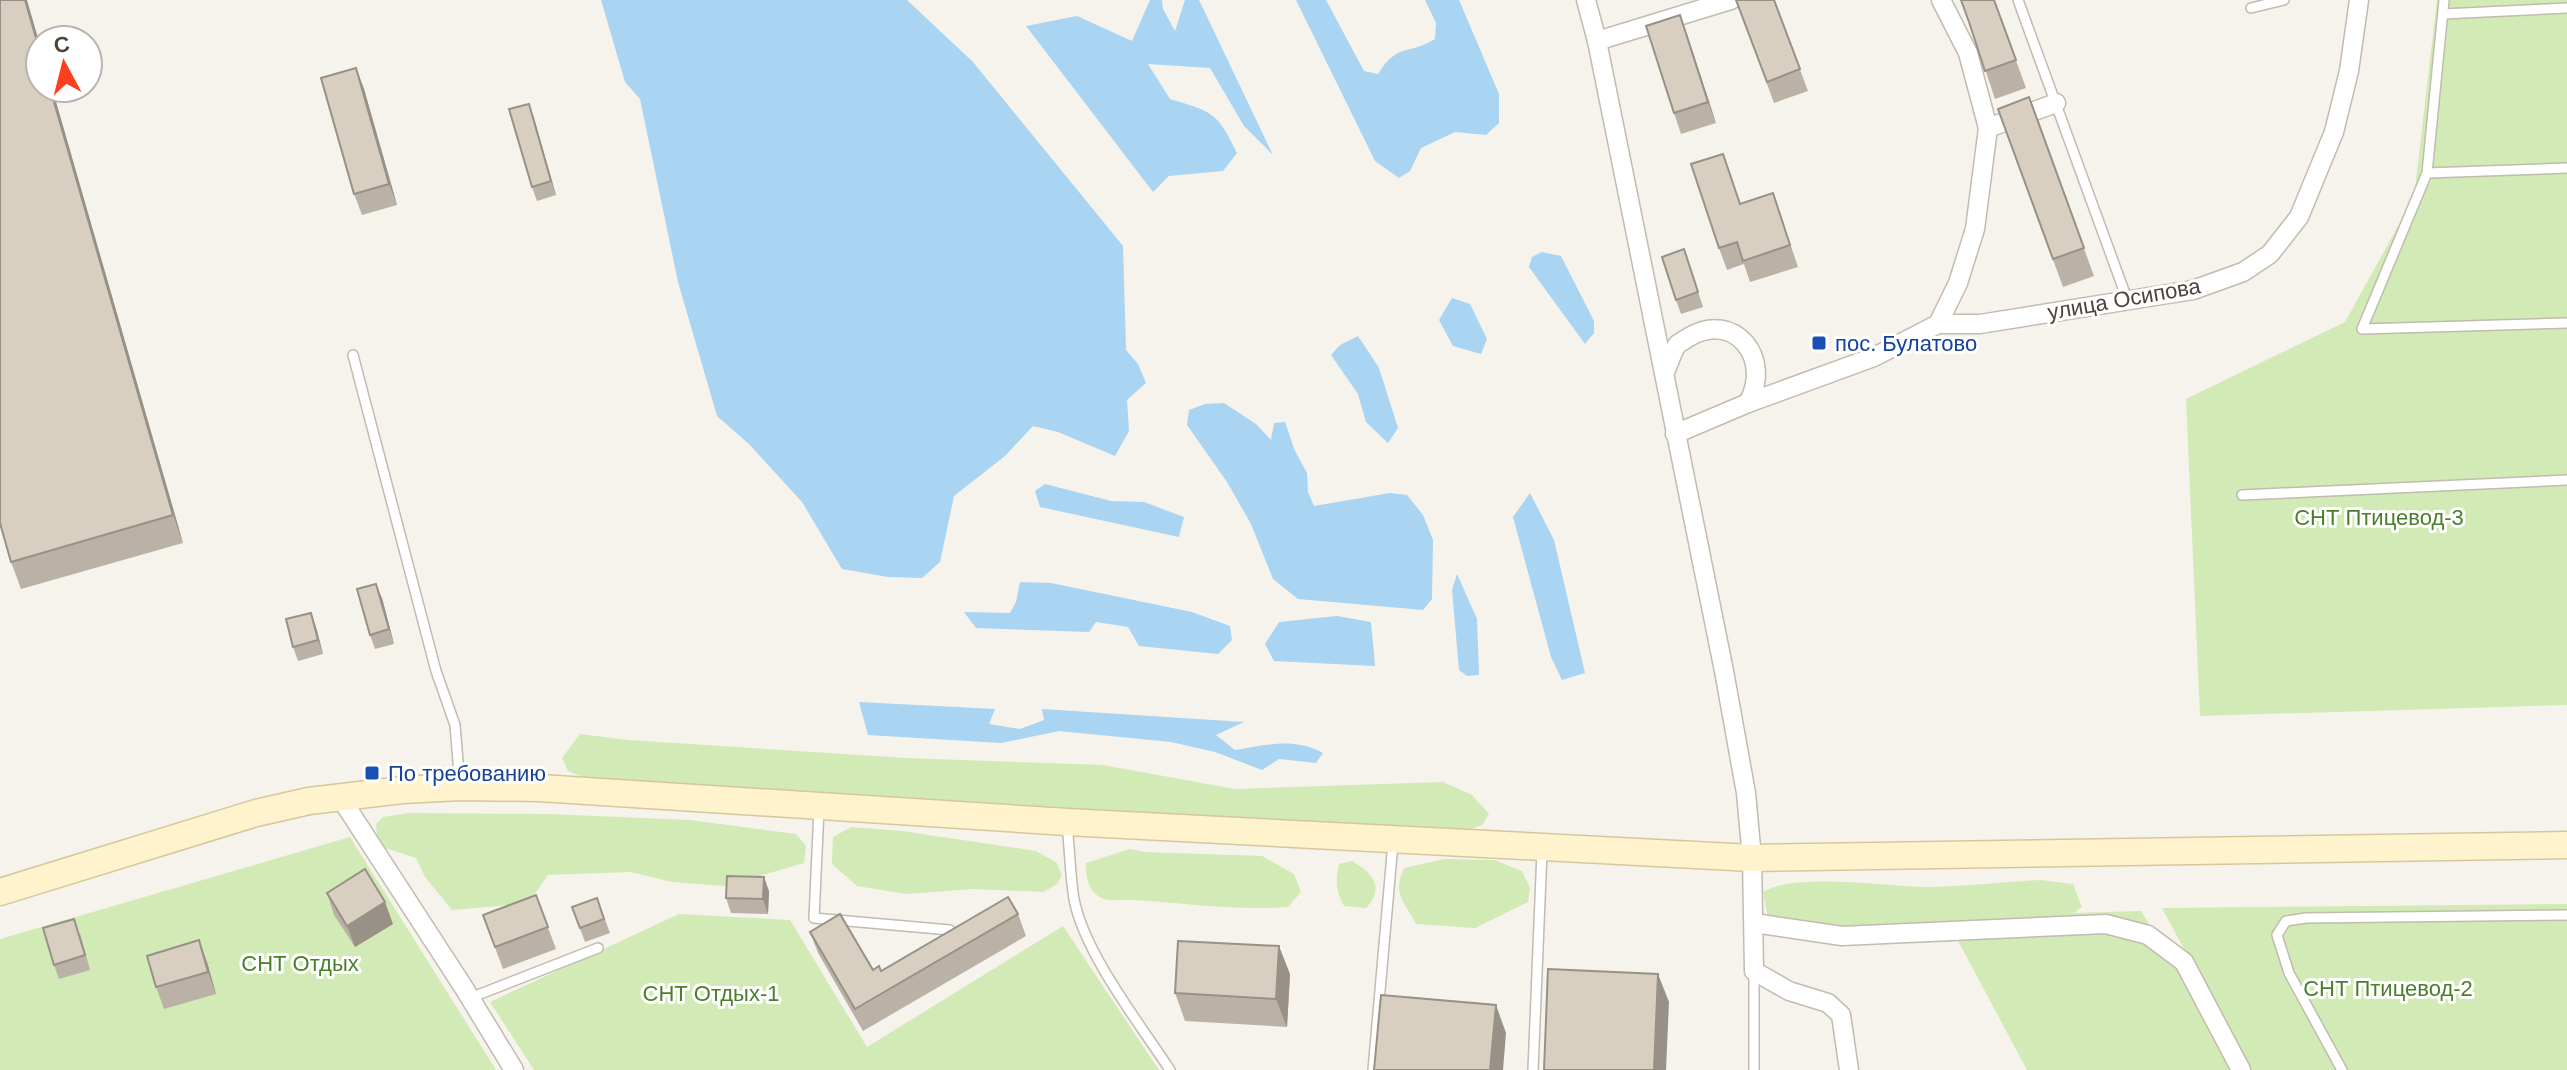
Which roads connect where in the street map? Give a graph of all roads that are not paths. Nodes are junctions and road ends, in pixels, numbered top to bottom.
1 (1586, 0) edge
2 (1731, 0) edge
3 (1941, 0) edge
4 (2018, 0) edge
5 (2284, 0) edge
6 (2359, 0) edge
7 (2444, 0) edge
8 (2251, 8) dead end
9 (2567, 8) edge
10 (2443, 14) junction
11 (1597, 41) junction
12 (2056, 103) junction
13 (1988, 128) junction
14 (2567, 168) edge
15 (2427, 173) junction
16 (2127, 299) junction
17 (2567, 323) edge
18 (1938, 324) junction
19 (353, 355) dead end
20 (1665, 372) junction
21 (1748, 403) junction
22 (1675, 434) junction
23 (2567, 480) edge
24 (2242, 495) dead end
25 (460, 787) junction
26 (340, 797) junction
27 (819, 805) junction
28 (1067, 822) junction
29 (1393, 840) junction
30 (2567, 845) edge
31 (1542, 848) junction
32 (1752, 858) junction
33 (0, 892) edge
34 (2567, 915) edge
35 (1754, 923) junction
36 (950, 930) edge
37 (598, 948) dead end
38 (1754, 971) junction
39 (470, 998) junction
40 (514, 1070) edge
41 (1170, 1070) edge
42 (1373, 1070) edge
43 (1533, 1070) edge
44 (1754, 1070) edge
45 (1849, 1070) edge
46 (2241, 1070) edge
47 (2342, 1070) edge

1 - 11 street
2 - 11 street
3 - 13 street
4 - 12 lane
5 - 8 lane
6 - 16 street, улица Осипова
7 - 10 lane
9 - 10 lane
10 - 15 lane
11 - 20 street
12 - 13 street
12 - 16 lane
13 - 18 street
14 - 15 lane
15 - 17 lane
16 - 18 street, улица Осипова
18 - 21 street, улица Осипова
19 - 25 lane
20 - 21 street
20 - 22 street
21 - 22 street, улица Осипова
22 - 32 street
23 - 24 lane
25 - 26 main road
25 - 27 main road
26 - 33 main road
26 - 39 street
27 - 28 main road
27 - 36 lane
28 - 29 main road
28 - 41 lane
29 - 31 main road
29 - 42 lane
30 - 32 main road
31 - 32 main road
31 - 43 lane
32 - 35 street
34 - 47 lane
35 - 38 street
35 - 46 street
37 - 39 lane
38 - 44 lane
38 - 45 street
39 - 40 street

